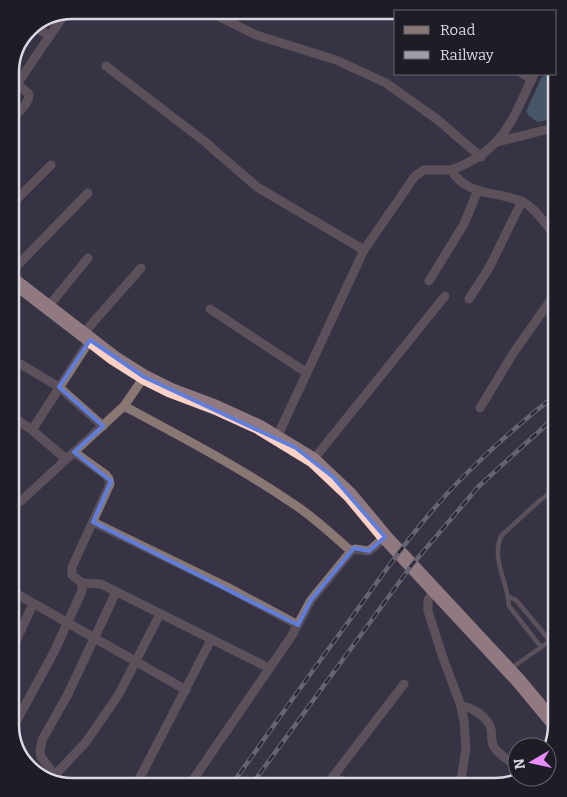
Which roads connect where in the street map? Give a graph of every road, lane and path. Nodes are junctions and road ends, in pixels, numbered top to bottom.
1 (224, 19) edge
2 (60, 20) edge
3 (40, 30) edge
4 (50, 36) junction
5 (106, 66) dead end
6 (19, 76) edge
7 (533, 76) edge
8 (19, 86) edge
9 (19, 112) edge
10 (548, 129) edge
11 (497, 142) junction
12 (481, 157) junction
13 (51, 166) dead end
14 (451, 170) junction
15 (478, 190) junction
16 (88, 193) dead end
17 (19, 197) edge
18 (522, 201) junction
19 (548, 227) edge
20 (364, 250) junction
21 (88, 258) dead end
22 (141, 268) dead end
23 (19, 271) edge
24 (429, 281) dead end
25 (19, 283) edge
26 (445, 296) dead end
27 (469, 299) dead end
28 (548, 304) edge
29 (48, 308) junction
30 (210, 309) dead end
31 (86, 337) junction
32 (19, 364) edge
33 (307, 373) junction
34 (144, 377) junction
35 (59, 388) junction
36 (124, 406) junction
37 (480, 408) dead end
38 (19, 421) edge
39 (103, 426) junction
40 (32, 430) junction
41 (277, 437) junction
42 (74, 452) junction
43 (66, 459) junction
44 (313, 460) junction
45 (548, 494) edge
46 (19, 502) edge
47 (93, 522) junction
48 (385, 537) junction
49 (351, 552) junction
50 (82, 583) junction
51 (435, 589) junction
52 (116, 592) junction
53 (19, 595) edge
54 (509, 597) junction
55 (34, 604) junction
56 (160, 614) junction
57 (68, 622) junction
58 (298, 624) junction
59 (19, 635) edge
60 (95, 637) junction
61 (548, 639) edge
62 (211, 640) junction
63 (548, 642) edge
64 (541, 647) junction
65 (137, 661) junction
66 (269, 668) junction
67 (509, 670) junction
68 (404, 684) dead end
69 (186, 690) junction
70 (461, 706) junction
71 (548, 716) edge
72 (19, 718) edge
73 (507, 758) edge
74 (55, 775) joint
75 (140, 778) edge
76 (194, 778) edge
77 (333, 778) edge
78 (462, 778) edge

1 - 12 street
2 - 4 street
3 - 4 street
4 - 6 street
5 - 20 street
7 - 11 street
8 - 9 street
10 - 11 street
11 - 12 street
12 - 14 street
13 - 17 street
14 - 15 street
14 - 20 street
15 - 18 street
15 - 24 street
16 - 23 street
18 - 19 street
18 - 27 street
20 - 33 street
21 - 29 street
22 - 31 street
25 - 29 highway
26 - 44 street
28 - 37 street
29 - 31 highway
30 - 33 street
31 - 34 highway
31 - 35 street
32 - 35 street
33 - 41 street
34 - 36 street
34 - 41 highway
35 - 39 street
35 - 40 street
36 - 39 street
36 - 49 street
38 - 40 street
39 - 42 street
40 - 43 street
41 - 44 highway
42 - 43 street
42 - 47 street
43 - 46 street
44 - 48 highway
45 - 54 lane
47 - 50 street
47 - 58 street
48 - 49 street
48 - 51 highway
49 - 58 street
50 - 52 street
50 - 57 street
51 - 67 highway
51 - 70 street
52 - 56 street
52 - 60 street
53 - 55 street
54 - 61 lane
54 - 64 lane
55 - 57 street
55 - 59 street
56 - 62 street
56 - 65 street
57 - 60 street
57 - 72 street
58 - 66 street
60 - 65 street
60 - 74 street
62 - 66 street
62 - 69 street
63 - 64 lane
64 - 67 lane
65 - 69 street
65 - 74 street
66 - 76 street
67 - 71 highway
68 - 77 street
69 - 75 street
70 - 73 street
70 - 78 street

